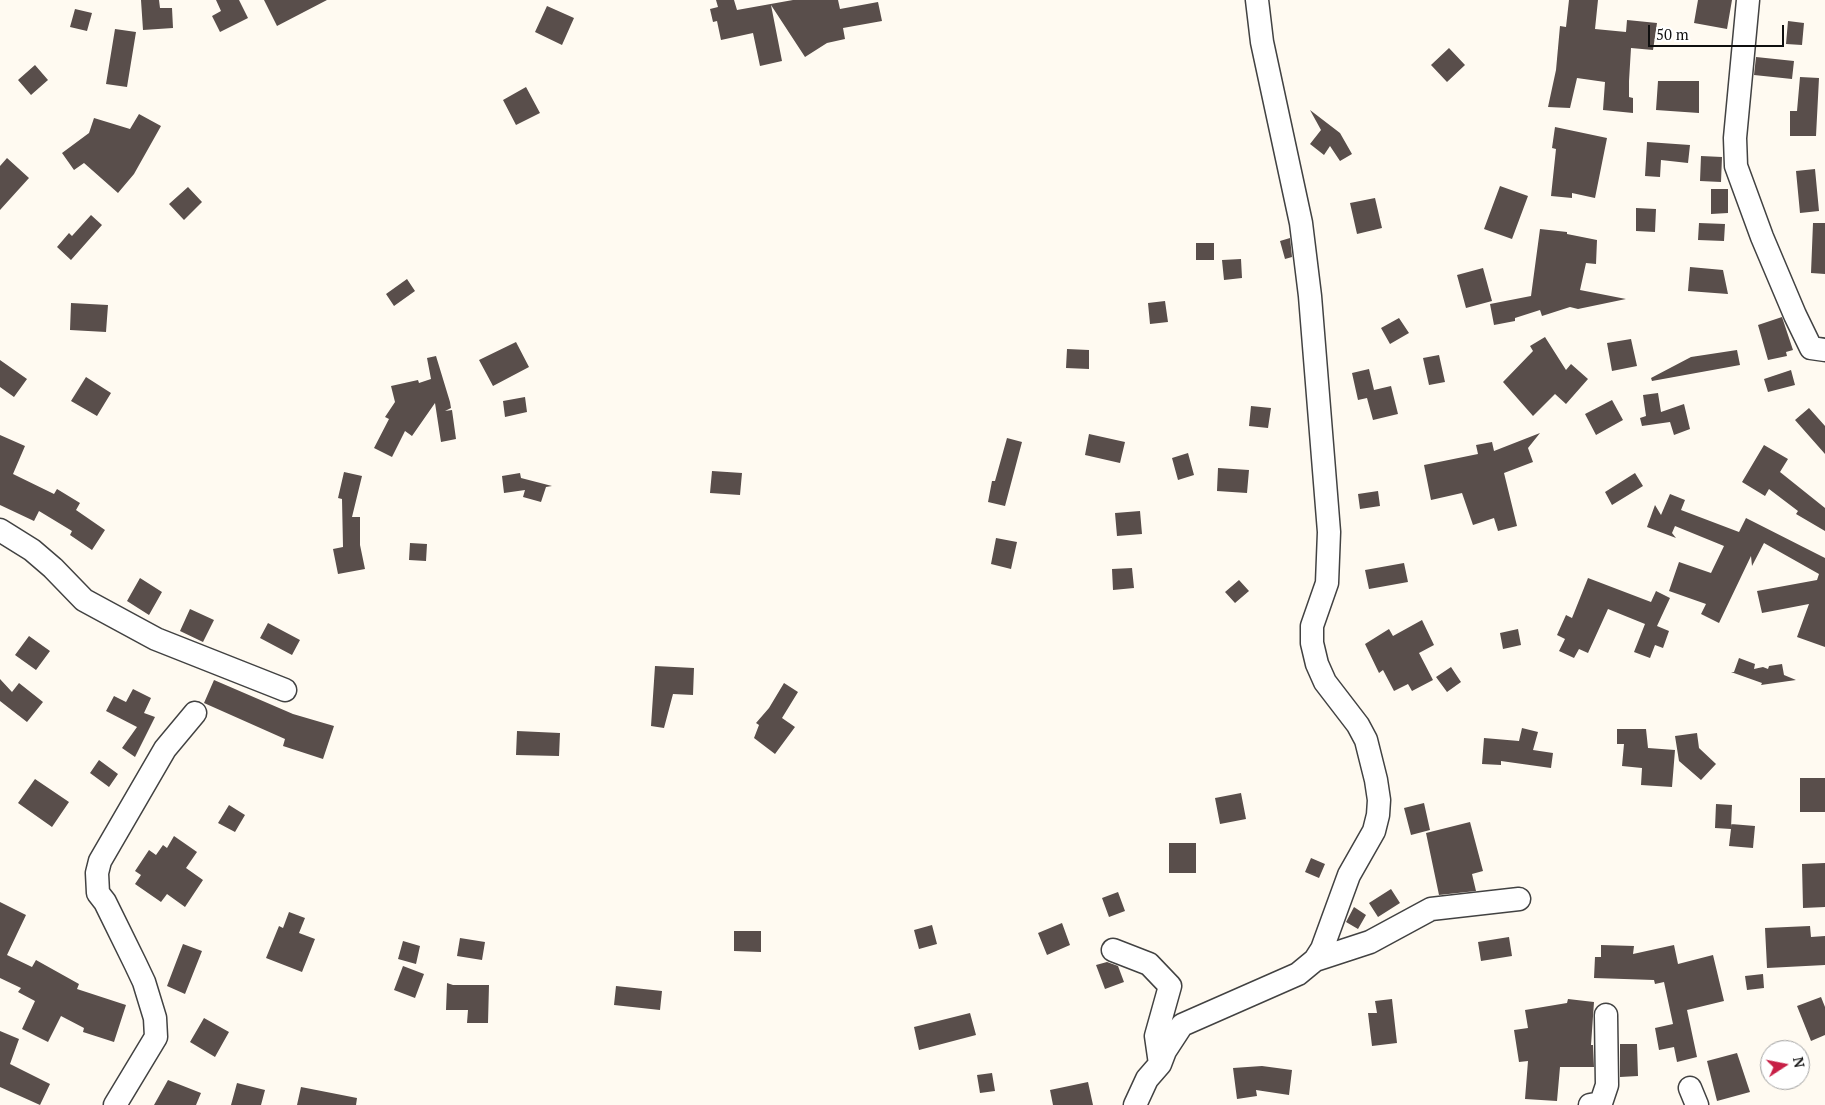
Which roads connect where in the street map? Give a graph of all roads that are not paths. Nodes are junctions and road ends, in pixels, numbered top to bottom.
1 (1257, 0) edge
2 (1748, 0) edge
3 (1825, 350) edge
4 (0, 530) edge
5 (285, 690) dead end
6 (196, 712) dead end
7 (1518, 899) dead end
8 (1113, 950) dead end
9 (1315, 960) junction
10 (1606, 1015) dead end
11 (1160, 1064) junction
12 (115, 1105) edge
13 (1135, 1105) edge
14 (1590, 1105) edge

1 - 9 street
2 - 3 street
4 - 5 street
6 - 12 street
7 - 9 street
8 - 11 street
9 - 11 street
10 - 14 street
11 - 13 street

